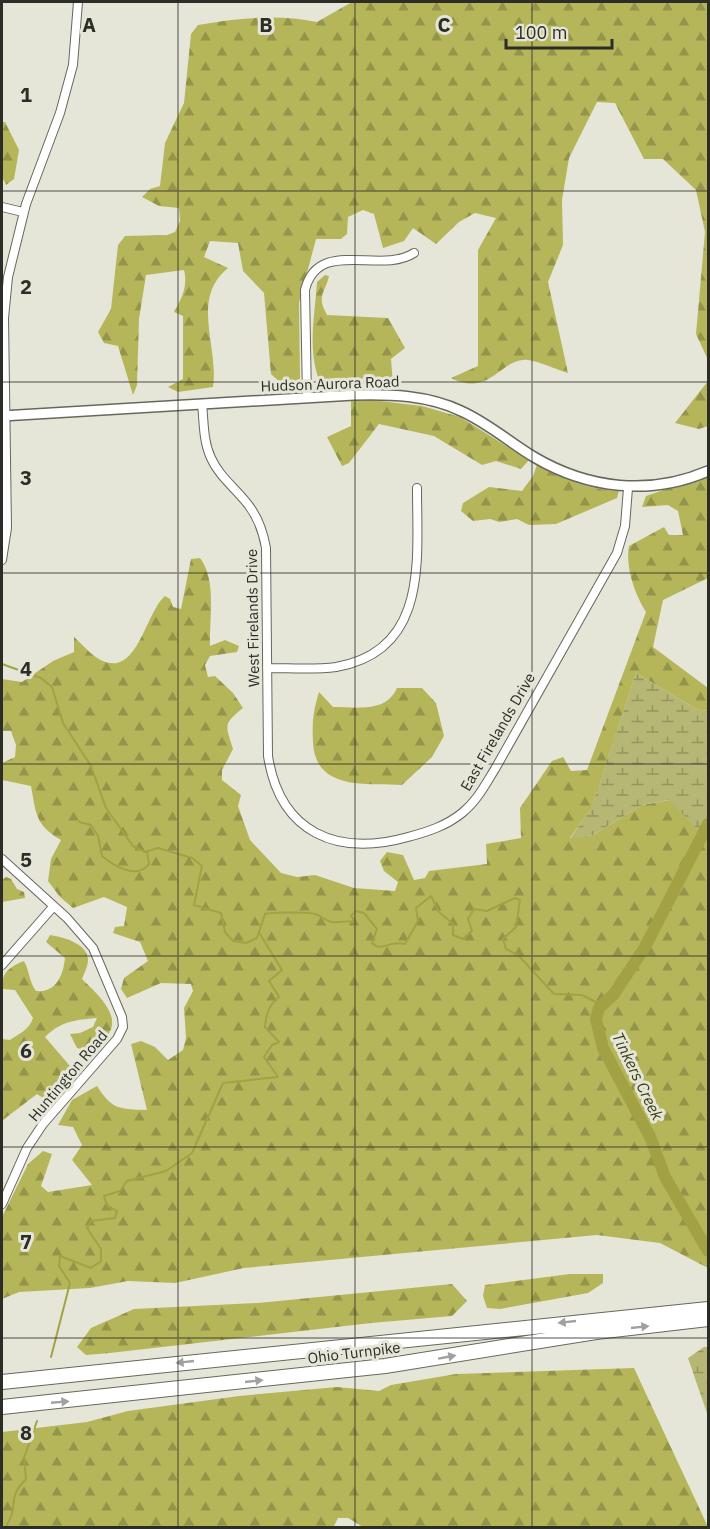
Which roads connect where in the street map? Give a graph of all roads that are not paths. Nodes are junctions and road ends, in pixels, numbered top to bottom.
1 (78, 2) edge
2 (2, 207) edge
3 (23, 212) junction
4 (414, 253) dead end
5 (307, 398) junction
6 (202, 404) junction
7 (5, 416) edge
8 (708, 471) edge
9 (417, 488) dead end
10 (628, 488) junction
11 (2, 560) edge
12 (267, 668) junction
13 (268, 741) joint
14 (2, 859) edge
15 (53, 907) junction
16 (2, 965) edge
17 (2, 1204) edge
18 (708, 1309) edge
19 (708, 1319) edge
20 (2, 1382) edge
21 (2, 1407) edge

1 - 3 street
2 - 3 street
3 - 7 street
4 - 5 street
5 - 6 street, Hudson Aurora Road
5 - 10 street, Hudson Aurora Road
6 - 7 street, Hudson Aurora Road
6 - 12 street, West Firelands Drive
7 - 11 street
8 - 10 street, Hudson Aurora Road
9 - 12 street
10 - 13 street, East Firelands Drive
12 - 13 street, West Firelands Drive
14 - 15 street, Huntington Road
15 - 16 street
15 - 17 street, Huntington Road
18 -> 20 highway, Ohio Turnpike
21 -> 19 highway, Ohio Turnpike

